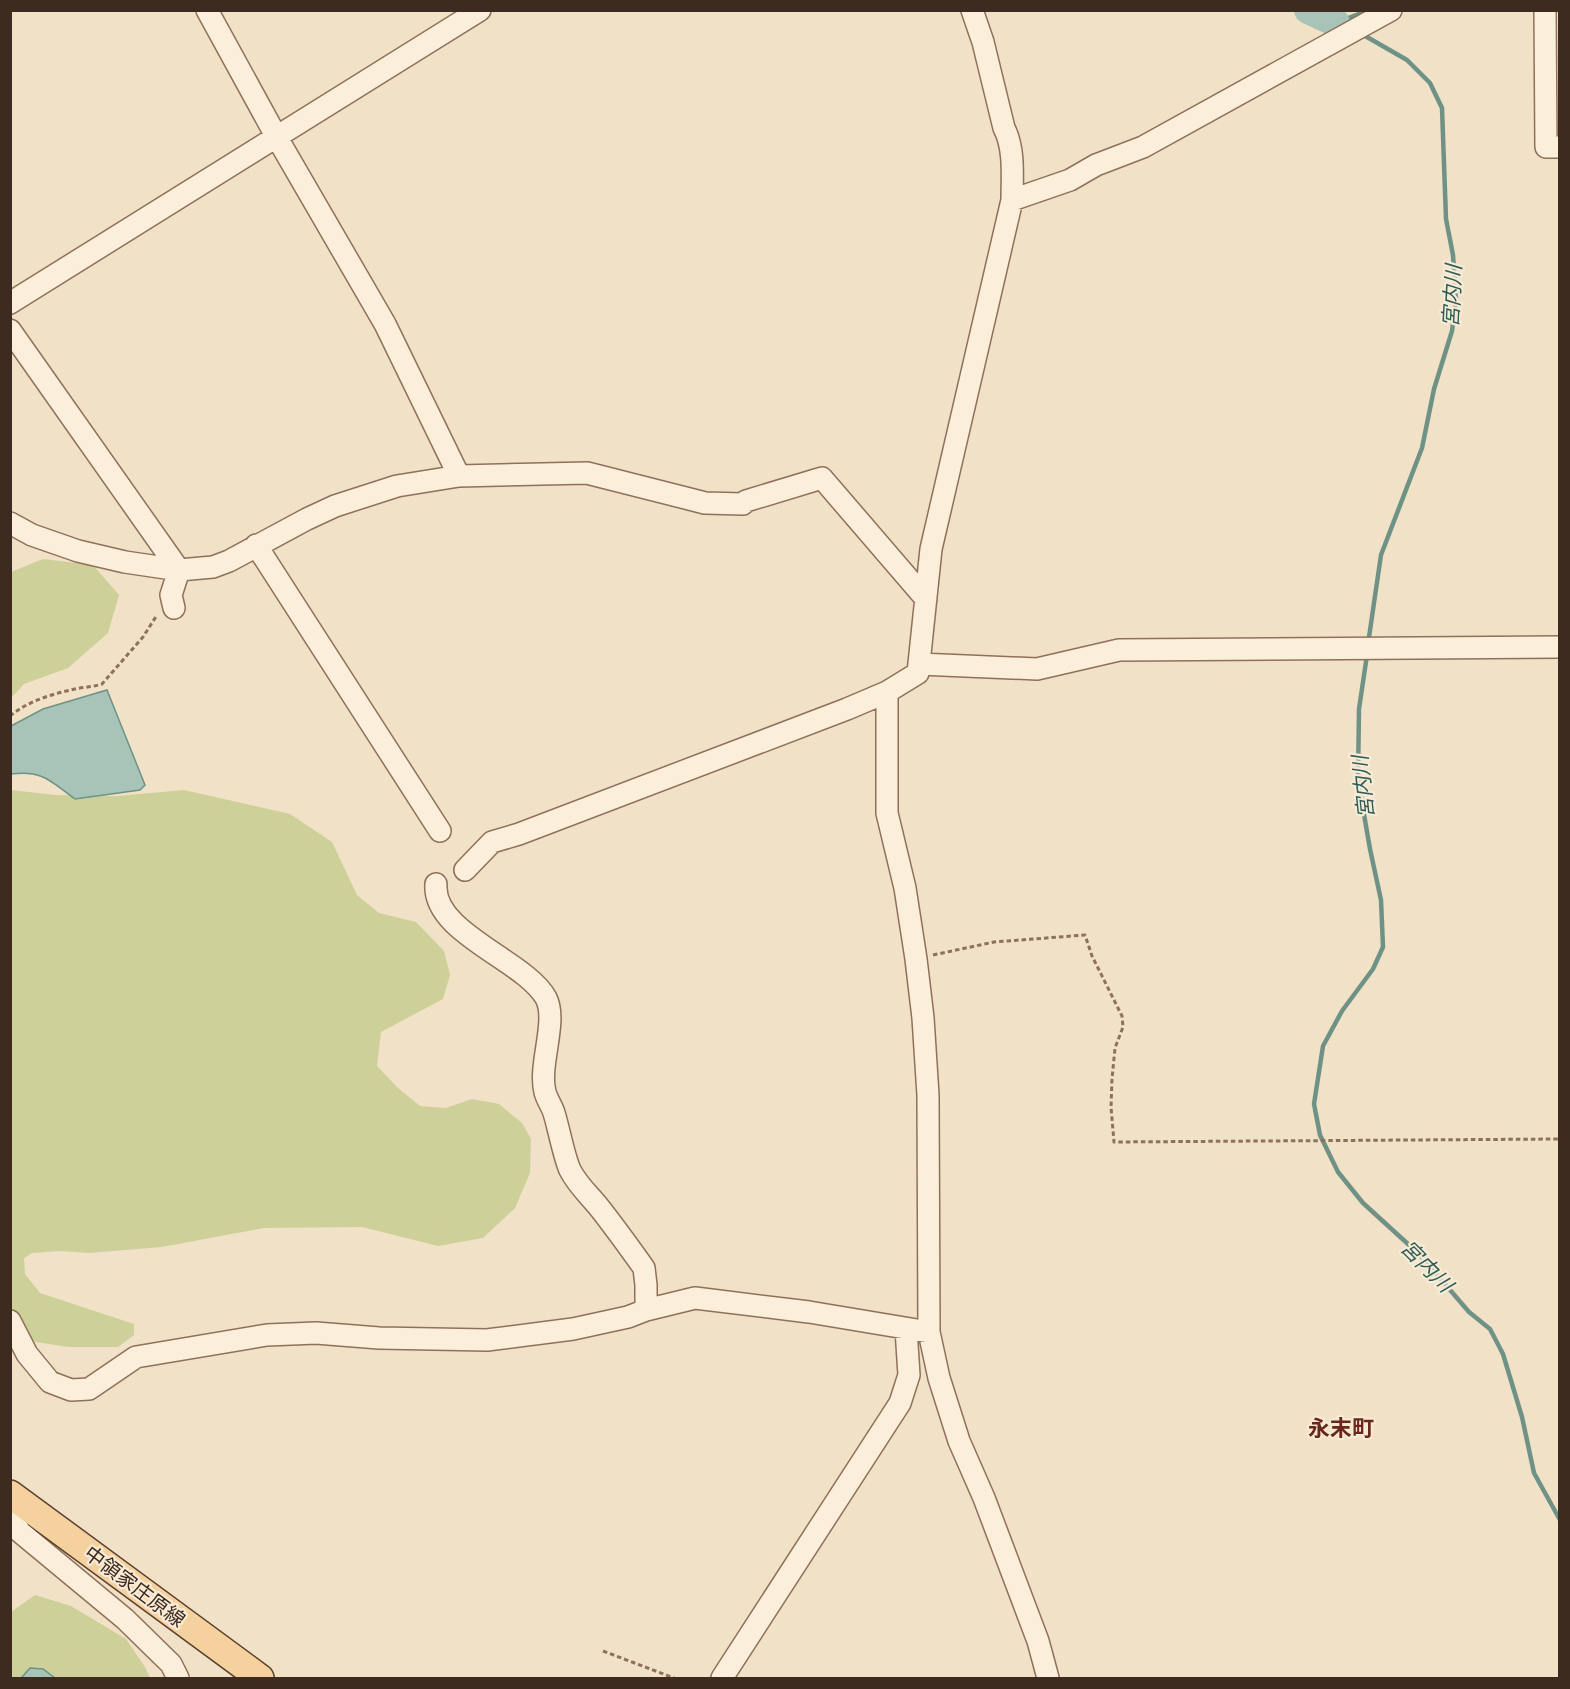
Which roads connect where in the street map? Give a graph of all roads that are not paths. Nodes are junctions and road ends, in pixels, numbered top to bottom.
1 (207, 10) edge
2 (480, 10) edge
3 (972, 10) edge
4 (1391, 10) edge
5 (1545, 10) edge
6 (276, 136) junction
7 (1560, 147) edge
8 (1012, 200) junction
9 (10, 303) edge
10 (10, 330) edge
11 (459, 476) junction
12 (10, 523) edge
13 (256, 545) junction
14 (179, 570) junction
15 (926, 599) junction
16 (172, 601) road end
17 (1560, 647) edge
18 (919, 664) junction
19 (886, 692) junction
20 (440, 831) dead end
21 (465, 870) dead end
22 (436, 884) dead end
23 (645, 1310) junction
24 (10, 1321) edge
25 (906, 1329) junction
26 (929, 1332) junction
27 (15, 1497) edge
28 (177, 1678) edge
29 (260, 1678) edge
30 (722, 1678) edge
31 (1048, 1678) edge

1 - 6 street
2 - 6 street
3 - 8 street
4 - 8 street
5 - 7 street
6 - 9 street
6 - 11 street
8 - 15 street
10 - 14 street
11 - 13 street
11 - 15 street
12 - 14 street
13 - 14 street
13 - 20 street
14 - 16 street
15 - 18 street
17 - 18 street
18 - 19 street
19 - 21 street
19 - 26 street
22 - 23 street
23 - 24 street
23 - 25 street
25 - 26 street
25 - 30 street
26 - 31 street
27 - 28 street
27 - 29 main road, 中領家庄原線

